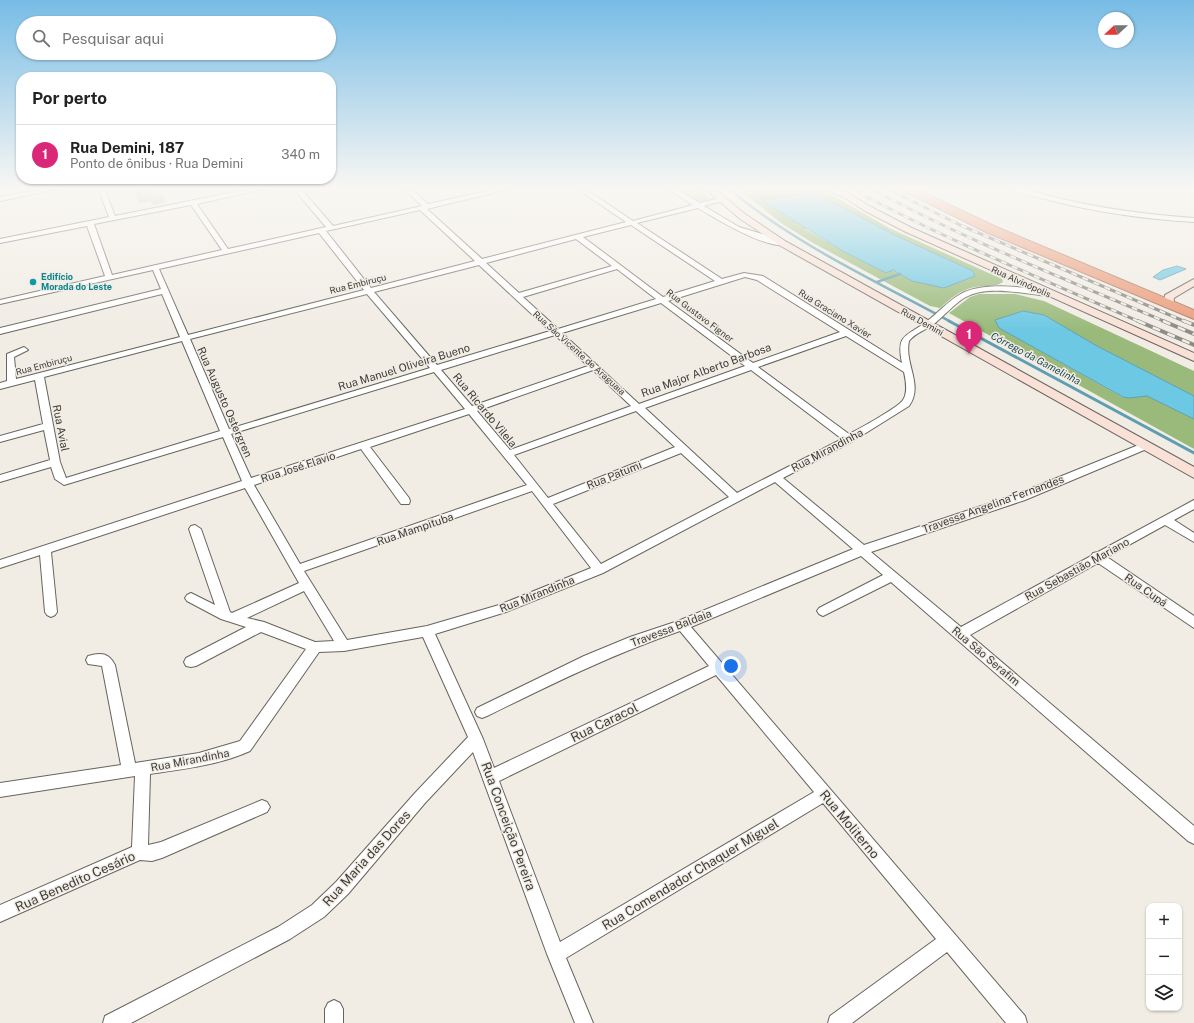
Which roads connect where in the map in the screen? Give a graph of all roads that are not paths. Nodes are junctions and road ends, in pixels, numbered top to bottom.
1 (26, 236) edge
2 (94, 236) edge
3 (216, 236) edge
4 (295, 236) edge
5 (326, 236) edge
6 (454, 236) edge
7 (583, 236) edge
8 (649, 236) edge
9 (757, 236) edge
10 (772, 236) edge
11 (920, 236) edge
12 (1007, 236) edge
13 (1018, 236) edge
14 (578, 237) junction
15 (0, 241) edge
16 (782, 243) junction
17 (226, 251) junction
18 (481, 263) junction
19 (155, 267) junction
20 (617, 267) junction
21 (750, 275) joint
22 (1008, 276) junction
23 (109, 277) junction
24 (721, 282) junction
25 (1194, 282) edge
26 (1007, 290) junction
27 (164, 291) junction
28 (370, 292) junction
29 (1049, 294) junction
30 (517, 296) junction
31 (662, 300) junction
32 (1169, 301) junction
33 (0, 302) edge
34 (1194, 308) edge
35 (1194, 315) edge
36 (935, 318) junction
37 (0, 331) edge
38 (845, 332) junction
39 (556, 333) junction
40 (184, 339) junction
41 (24, 350) dead end
42 (1194, 357) edge
43 (751, 366) junction
44 (594, 367) junction
45 (436, 370) junction
46 (908, 371) junction
47 (39, 376) junction
48 (12, 383) junction
49 (0, 386) edge
50 (639, 407) junction
51 (471, 410) junction
52 (48, 426) junction
53 (226, 434) junction
54 (0, 439) edge
55 (849, 439) junction
56 (364, 446) junction
57 (1145, 446) junction
58 (683, 448) junction
59 (508, 454) junction
60 (55, 462) junction
61 (1194, 473) edge
62 (776, 477) junction
63 (0, 479) edge
64 (64, 482) joint
65 (248, 483) junction
66 (533, 487) junction
67 (736, 498) junction
68 (405, 502) dead end
69 (546, 503) junction
70 (1194, 504) edge
71 (1166, 520) junction
72 (195, 529) dead end
73 (1194, 538) edge
74 (45, 549) junction
75 (863, 550) junction
76 (1097, 556) junction
77 (0, 564) edge
78 (297, 569) junction
79 (599, 570) junction
80 (892, 576) junction
81 (306, 585) junction
82 (191, 598) dead end
83 (823, 611) dead end
84 (51, 612) dead end
85 (229, 618) junction
86 (1194, 623) edge
87 (682, 625) junction
88 (260, 626) junction
89 (427, 631) junction
90 (960, 634) junction
91 (344, 646) junction
92 (315, 647) junction
93 (93, 660) dead end
94 (191, 662) dead end
95 (718, 668) junction
96 (482, 712) dead end
97 (476, 739) junction
98 (136, 769) junction
99 (491, 777) junction
100 (0, 790) edge
101 (824, 794) junction
102 (262, 807) dead end
103 (1194, 836) edge
104 (140, 852) junction
105 (0, 914) edge
106 (948, 941) junction
107 (556, 954) junction
108 (112, 1023) edge
109 (584, 1023) edge
110 (837, 1023) edge
111 (1018, 1023) edge

1 - 15 street
2 - 23 street
3 - 17 street
4 - 17 street
5 - 28 street, Rua Ricardo Vilela
6 - 18 street, Rua São Vicente de Araguaia
7 - 14 street, Rua Embiruçu
8 - 24 street
9 - 16 street, Rua Demini
10 - 16 street
11 - 22 street, Rua Alvinópolis
12 - 32 highway
13 - 32 highway
14 - 18 street, Rua Embiruçu
14 - 20 street, Rua Gustavo Figner
16 - 36 street, Rua Demini
17 - 19 street
18 - 28 street, Rua Embiruçu
18 - 30 street, Rua São Vicente de Araguaia
19 - 23 street
19 - 27 street, Rua Augusto Ostergren
20 - 30 street
20 - 31 street, Rua Gustavo Figner
21 - 24 street, Rua Manuel Oliveira Bueno
21 - 38 street, Rua Graciano Xavier
22 - 26 street
22 - 29 street, Rua Alvinópolis
23 - 33 street
24 - 31 street, Rua Manuel Oliveira Bueno
25 - 32 street
26 - 29 street, Rua Mirandinha
26 - 36 street, Rua Mirandinha
27 - 37 street
27 - 40 street, Rua Augusto Ostergren
28 - 40 street, Rua Embiruçu
28 - 45 street, Rua Ricardo Vilela
29 - 42 street, Rua Alvinópolis
30 - 39 street, Rua São Vicente de Araguaia
31 - 39 street, Rua Manuel Oliveira Bueno
31 - 43 street, Rua Gustavo Figner
32 - 34 highway
32 - 35 highway
36 - 46 street, Rua Mirandinha
36 - 57 street, Rua Demini
38 - 43 street, Rua Major Alberto Barbosa
38 - 46 street, Rua Graciano Xavier
39 - 44 street, Rua São Vicente de Araguaia
39 - 45 street, Rua Manuel Oliveira Bueno
40 - 47 street, Rua Embiruçu
40 - 53 street, Rua Augusto Ostergren
41 - 48 street
43 - 50 street, Rua Major Alberto Barbosa
43 - 55 street, Rua Gustavo Figner
44 - 50 street, Rua São Vicente de Araguaia
44 - 51 street, Rua José Flavio
45 - 51 street, Rua Ricardo Vilela
45 - 53 street, Rua Manuel Oliveira Bueno
46 - 55 street, Rua Mirandinha
47 - 48 street, Rua Embiruçu
47 - 52 street, Rua Avial
48 - 49 street, Rua Embiruçu
50 - 58 street, Rua São Vicente de Araguaia
50 - 59 street, Rua Major Alberto Barbosa
51 - 56 street, Rua José Flavio
51 - 59 street, Rua Ricardo Vilela
52 - 54 street
52 - 60 street, Rua Avial
53 - 64 street, Rua Manuel Oliveira Bueno
53 - 65 street, Rua Augusto Ostergren
55 - 62 street, Rua Mirandinha
56 - 65 street, Rua José Flavio
56 - 68 street
57 - 61 street, Rua Demini
57 - 75 street, Travessa Angelina Fernandes
58 - 67 street, Rua São Vicente de Araguaia
58 - 69 street, Rua Patumi
59 - 66 street, Rua Ricardo Vilela
60 - 63 street
60 - 64 street, Rua Avial
62 - 67 street, Rua Mirandinha
62 - 75 street, Rua São Serafim
65 - 74 street, Rua José Flavio
65 - 78 street, Rua Augusto Ostergren
66 - 69 street, Rua Ricardo Vilela
66 - 78 street, Rua Mampituba
67 - 79 street, Rua Mirandinha
69 - 79 street, Rua Ricardo Vilela
70 - 71 street, Rua Sebastião Mariano
71 - 73 street
71 - 76 street, Rua Sebastião Mariano
72 - 85 street
74 - 77 street, Rua José Flavio
74 - 84 street
75 - 80 street, Rua São Serafim
75 - 87 street, Travessa Baldaia
76 - 86 street, Rua Cupá
76 - 90 street, Rua Sebastião Mariano
78 - 81 street, Rua Augusto Ostergren
79 - 89 street, Rua Mirandinha
80 - 83 street
80 - 90 street, Rua São Serafim
81 - 85 street
81 - 91 street, Rua Augusto Ostergren
82 - 85 street
85 - 88 street
87 - 95 street, Rua Moliterno
87 - 96 street, Travessa Baldaia
88 - 92 street
88 - 94 street
89 - 91 street, Rua Mirandinha
89 - 97 street, Rua Conceição Pereira
90 - 103 street, Rua São Serafim
91 - 92 street, Rua Mirandinha
92 - 98 street, Rua Mirandinha
93 - 98 street, Rua Benedito Cesário
95 - 99 street, Rua Caracol
95 - 101 street, Rua Moliterno
97 - 99 street, Rua Conceição Pereira
97 - 108 street, Rua Maria das Dores
98 - 100 street, Rua Mirandinha
98 - 104 street, Rua Benedito Cesário
99 - 107 street, Rua Conceição Pereira
101 - 106 street, Rua Moliterno
101 - 107 street, Rua Comendador Chaquer Miguel
102 - 104 street
104 - 105 street, Rua Benedito Cesário
106 - 110 street
106 - 111 street, Rua Moliterno
107 - 109 street, Rua Conceição Pereira

